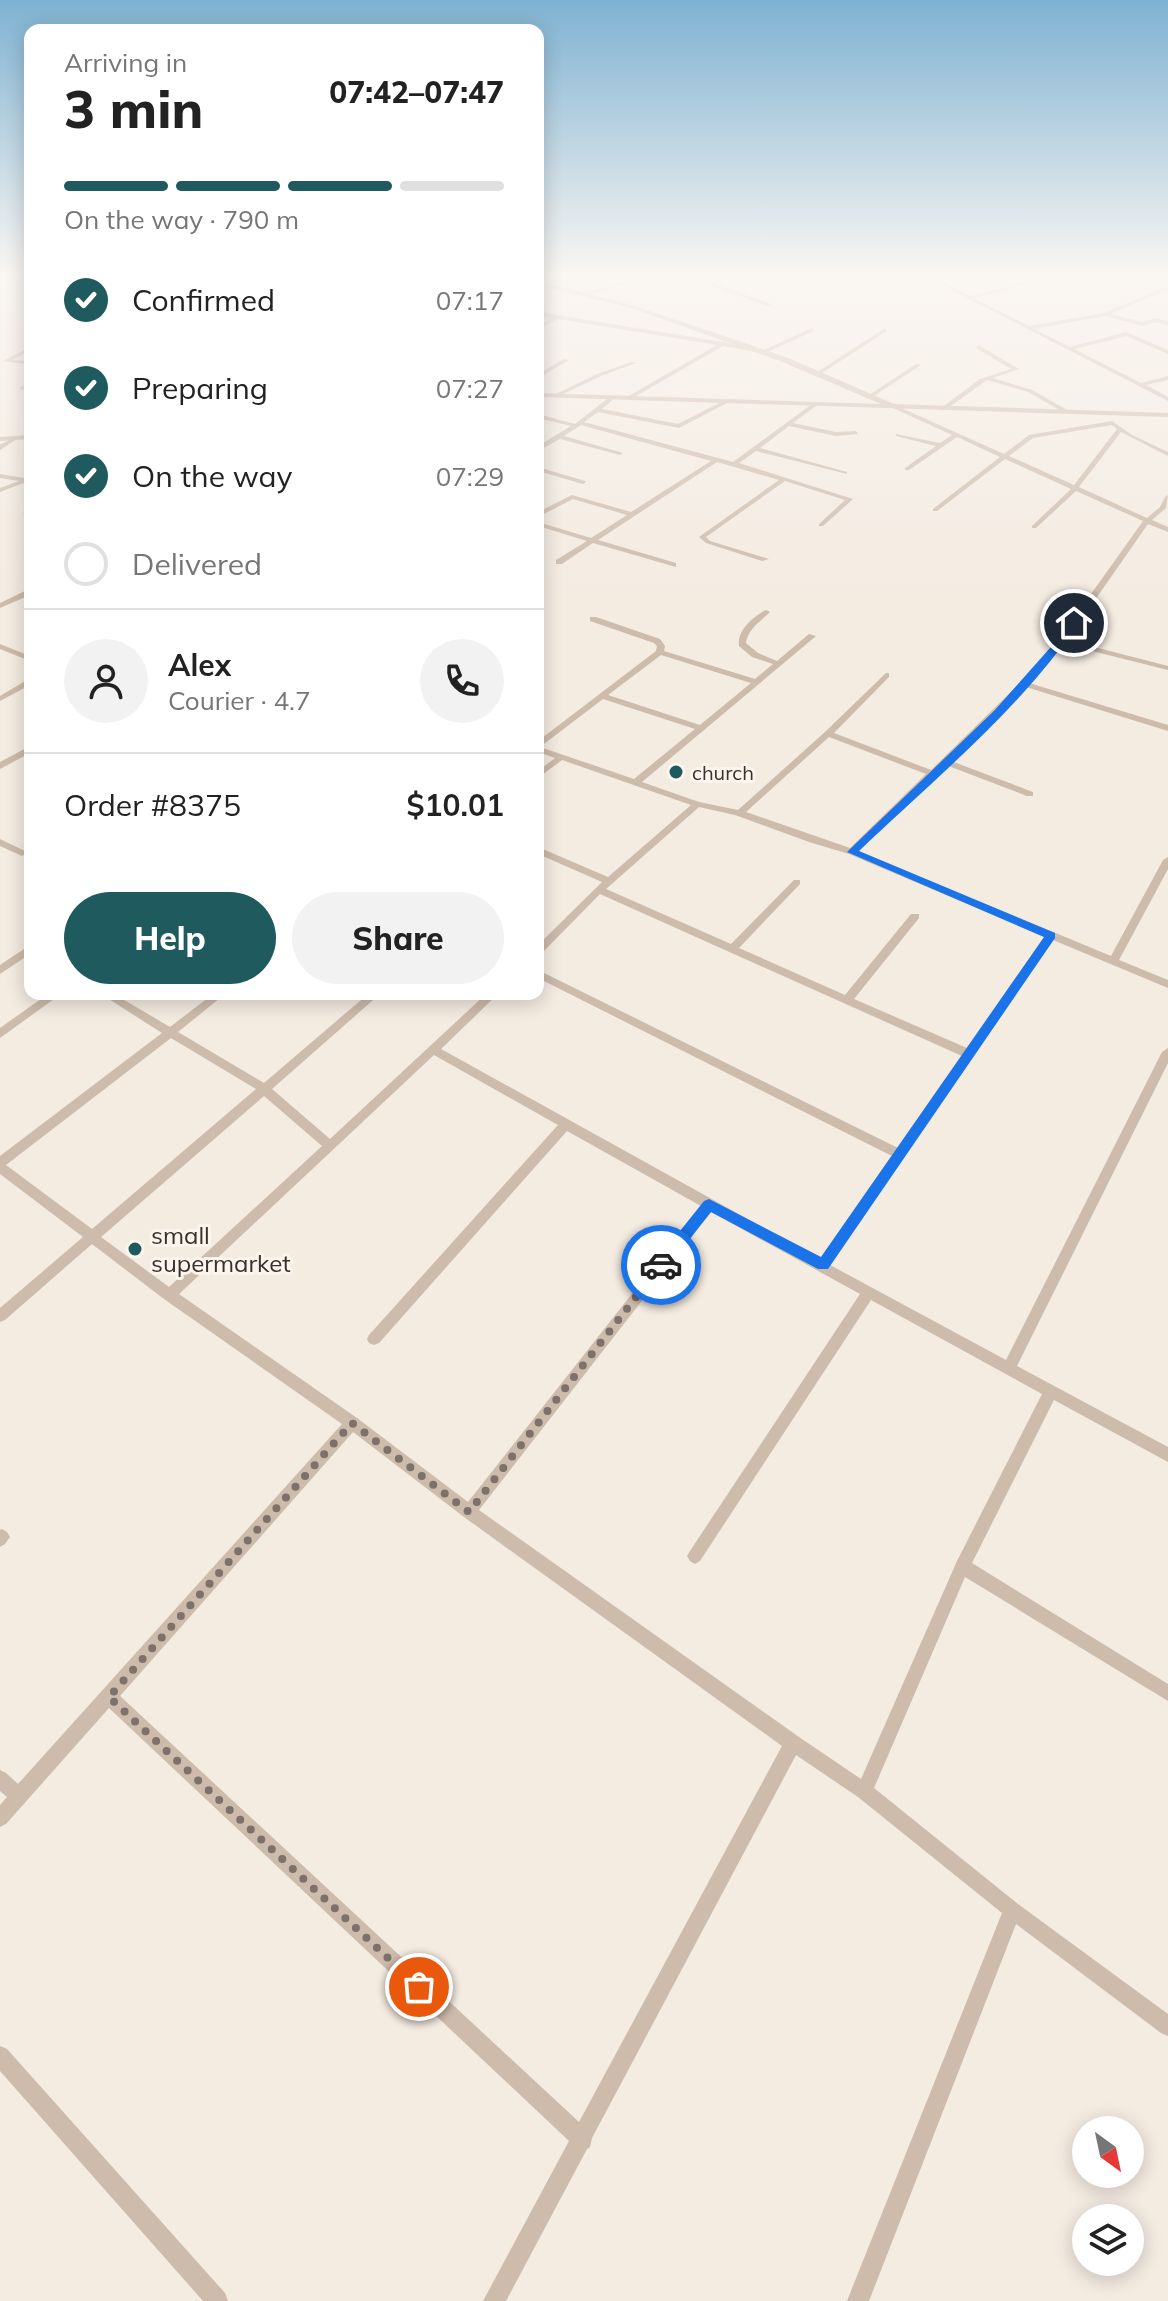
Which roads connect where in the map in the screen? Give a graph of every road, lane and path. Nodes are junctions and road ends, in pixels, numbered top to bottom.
1 (586, 381) edge
2 (658, 381) edge
3 (841, 381) edge
4 (893, 381) edge
5 (981, 381) edge
6 (997, 381) edge
7 (1133, 381) edge
8 (1154, 381) edge
9 (1140, 385) junction
10 (544, 395) edge
11 (557, 395) junction
12 (872, 395) junction
13 (613, 397) junction
14 (629, 398) junction
15 (1168, 399) edge
16 (725, 402) junction
17 (814, 405) junction
18 (895, 407) junction
19 (943, 409) junction
20 (599, 410) junction
21 (1067, 412) junction
22 (1168, 415) edge
23 (544, 417) edge
24 (1112, 418) junction
25 (579, 424) junction
26 (788, 424) junction
27 (1120, 430) junction
28 (856, 433) dead end
29 (898, 435) dead end
30 (956, 435) junction
31 (560, 437) junction
32 (24, 438) edge
33 (0, 439) edge
34 (14, 439) junction
35 (941, 445) junction
36 (544, 446) edge
37 (0, 448) edge
38 (754, 448) junction
39 (620, 453) dead end
40 (1168, 454) edge
41 (1003, 456) junction
42 (716, 460) junction
43 (734, 464) junction
44 (907, 469) dead end
45 (544, 471) edge
46 (845, 473) dead end
47 (0, 476) edge
48 (784, 479) junction
49 (24, 480) edge
50 (24, 482) edge
51 (583, 482) dead end
52 (1074, 489) junction
53 (0, 490) edge
54 (1168, 497) edge
55 (544, 509) edge
56 (547, 510) junction
57 (935, 510) dead end
58 (544, 512) edge
59 (631, 514) junction
60 (1147, 521) junction
61 (821, 525) dead end
62 (544, 526) edge
63 (1034, 527) dead end
64 (1168, 530) edge
65 (590, 540) junction
66 (765, 559) dead end
67 (559, 562) dead end
68 (673, 565) dead end
69 (24, 595) edge
70 (0, 606) edge
71 (766, 612) dead end
72 (593, 619) dead end
73 (812, 636) dead end
74 (1062, 641) junction
75 (0, 646) edge
76 (660, 652) junction
77 (24, 656) edge
78 (779, 664) junction
79 (1168, 668) edge
80 (886, 675) dead end
81 (757, 682) junction
82 (1024, 684) junction
83 (24, 685) edge
84 (602, 696) junction
85 (0, 699) edge
86 (702, 728) junction
87 (1168, 728) edge
88 (828, 734) junction
89 (544, 742) edge
90 (544, 750) edge
91 (24, 752) edge
92 (561, 757) junction
93 (946, 762) junction
94 (0, 766) edge
95 (544, 770) edge
96 (934, 774) junction
97 (635, 783) junction
98 (1030, 794) dead end
99 (697, 804) junction
100 (742, 811) junction
101 (0, 842) edge
102 (852, 852) junction
103 (22, 853) dead end
104 (544, 853) edge
105 (1168, 860) edge
106 (610, 882) junction
107 (797, 882) dead end
108 (599, 890) junction
109 (915, 916) dead end
110 (1051, 936) junction
111 (544, 945) edge
112 (732, 949) junction
113 (24, 955) edge
114 (1113, 962) junction
115 (0, 970) edge
116 (544, 977) edge
117 (1168, 984) edge
118 (48, 1000) edge
119 (116, 1000) edge
120 (212, 1000) edge
121 (368, 1000) edge
122 (486, 1000) edge
123 (847, 1000) junction
124 (169, 1032) junction
125 (0, 1034) edge
126 (433, 1049) junction
127 (1168, 1052) edge
128 (967, 1053) junction
129 (263, 1088) junction
130 (567, 1123) junction
131 (330, 1146) junction
132 (899, 1154) junction
133 (0, 1165) edge
134 (709, 1205) junction
135 (91, 1236) junction
136 (823, 1265) junction
137 (869, 1292) junction
138 (169, 1295) junction
139 (0, 1316) edge
140 (374, 1339) dead end
141 (1009, 1368) junction
142 (1050, 1393) junction
143 (352, 1423) junction
144 (1168, 1455) edge
145 (469, 1512) junction
146 (695, 1556) dead end
147 (962, 1566) junction
148 (1168, 1693) edge
149 (109, 1697) junction
150 (793, 1743) junction
151 (0, 1779) edge
152 (864, 1791) junction
153 (19, 1797) junction
154 (0, 1818) edge
155 (1012, 1910) junction
156 (1168, 2026) edge
157 (0, 2056) edge
158 (583, 2140) junction
159 (217, 2301) edge
160 (494, 2301) edge
161 (858, 2301) edge

1 - 11 street
2 - 14 street
3 - 12 street
4 - 12 street
5 - 19 street
6 - 21 street
7 - 9 street
8 - 9 street
9 - 15 street
10 - 11 street
11 - 13 street
12 - 18 street
13 - 14 street
13 - 20 street
14 - 16 street
16 - 17 street
16 - 20 street
17 - 18 street
17 - 26 street
18 - 19 street
18 - 30 street
19 - 21 street
20 - 25 street
21 - 24 street
22 - 24 street
23 - 25 street
24 - 27 street
24 - 41 street
25 - 31 street
25 - 42 street
26 - 28 street
26 - 38 street
27 - 40 street
27 - 52 street
29 - 35 street
30 - 35 street
30 - 41 street
31 - 36 street
31 - 39 street
32 - 34 street
33 - 34 street
34 - 37 street
35 - 44 street
38 - 43 street
38 - 46 street
41 - 52 street
41 - 57 street
42 - 43 street
42 - 59 street
43 - 48 street
45 - 51 street
47 - 49 street
48 - 61 street
48 - 66 street
50 - 53 street
52 - 60 street
52 - 63 street
54 - 60 street
55 - 56 street
56 - 58 street
56 - 59 street
59 - 65 street
60 - 64 street
60 - 74 street
62 - 65 street
65 - 67 street
65 - 68 street
69 - 70 street
71 - 78 street
72 - 76 street
73 - 78 street
74 - 79 street
74 - 82 street
75 - 77 street
76 - 81 street
76 - 84 street
78 - 81 street
80 - 88 street
81 - 86 street
82 - 87 street
82 - 93 street
83 - 85 street
84 - 86 street
84 - 89 street
86 - 97 street
88 - 96 street
88 - 100 street
90 - 92 street
91 - 94 street
92 - 95 street
92 - 97 street
93 - 96 street
93 - 98 street
96 - 102 street
97 - 99 street
99 - 100 street
99 - 106 street
100 - 102 street
101 - 103 street
102 - 110 street
104 - 106 street
105 - 114 street
106 - 108 street
107 - 112 street
108 - 111 street
108 - 112 street
109 - 123 street
110 - 114 street
110 - 128 street
112 - 123 street
113 - 115 street
114 - 117 street
116 - 132 street
118 - 125 street
119 - 124 street
120 - 124 street
121 - 129 street
122 - 126 street
123 - 128 street
124 - 129 street
124 - 133 street
126 - 130 street
126 - 131 street
127 - 141 street
128 - 132 street
129 - 131 street
129 - 135 street
130 - 134 street
130 - 140 street
131 - 138 street
132 - 136 street
133 - 135 street
134 - 136 street
134 - 145 street
135 - 138 street
135 - 139 street
136 - 137 street
137 - 141 street
137 - 146 street
138 - 143 street
141 - 142 street
142 - 144 street
142 - 147 street
143 - 145 street
143 - 149 street
145 - 150 street
147 - 148 street
147 - 152 street
149 - 153 street
149 - 158 street
150 - 152 street
150 - 158 street
151 - 153 street
152 - 155 street
153 - 154 street
155 - 156 street
155 - 161 street
157 - 159 street
158 - 160 street

